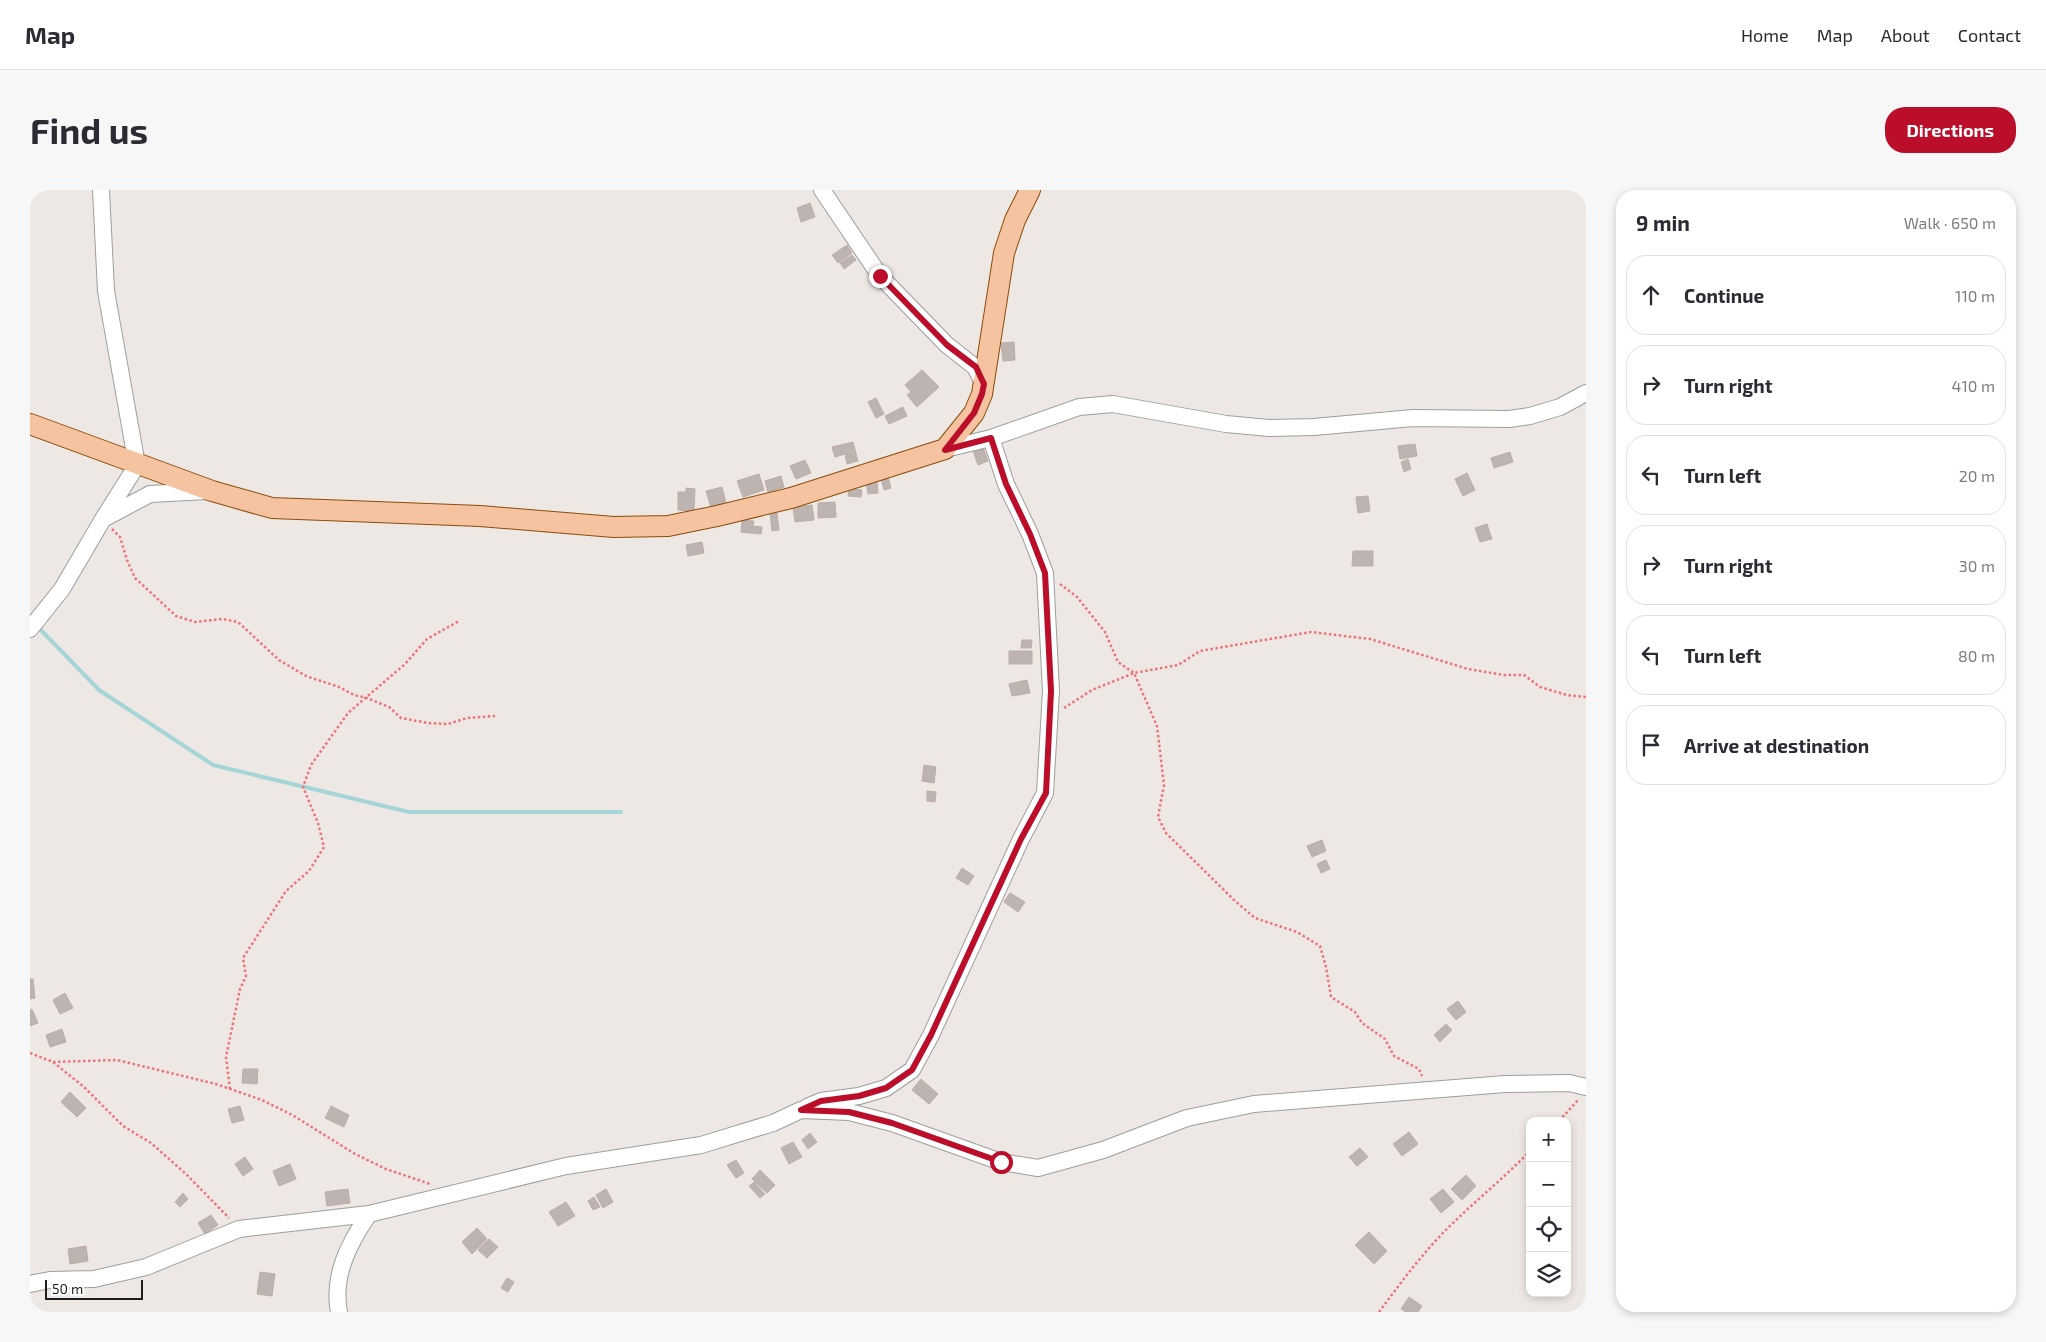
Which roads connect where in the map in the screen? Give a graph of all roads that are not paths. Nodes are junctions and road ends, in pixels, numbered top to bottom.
1 (101, 190) edge
2 (822, 190) edge
3 (1030, 190) edge
4 (984, 384) junction
5 (1586, 393) edge
6 (30, 424) edge
7 (991, 438) junction
8 (945, 450) junction
9 (137, 464) junction
10 (212, 491) junction
11 (103, 519) junction
12 (30, 629) edge
13 (1583, 1092) edge
14 (801, 1110) junction
15 (369, 1214) junction
16 (30, 1284) edge
17 (339, 1312) edge

1 - 9 street
2 - 4 street
3 - 4 main road
4 - 8 main road
5 - 7 street
6 - 9 main road
7 - 8 street
7 - 14 street
8 - 10 main road
9 - 10 main road
9 - 11 street
10 - 11 street
11 - 12 street
13 - 14 street
14 - 15 street
15 - 16 street
15 - 17 street

